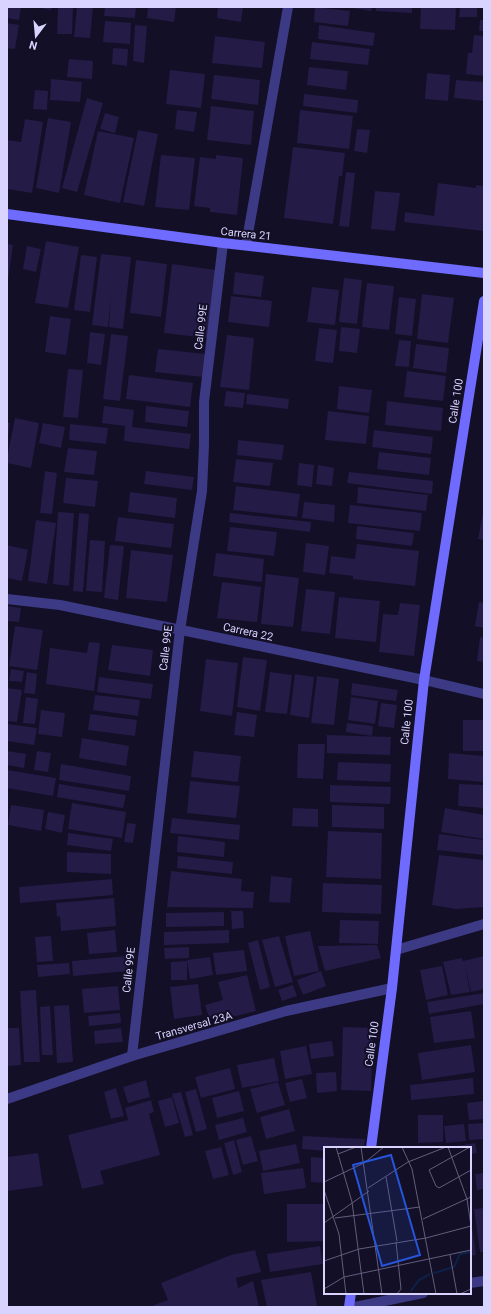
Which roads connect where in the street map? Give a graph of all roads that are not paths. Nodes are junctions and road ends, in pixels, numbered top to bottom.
1 (288, 7) edge
2 (7, 214) edge
3 (223, 243) junction
4 (246, 245) junction
5 (484, 273) edge
6 (484, 301) edge
7 (7, 599) edge
8 (180, 630) junction
9 (424, 680) junction
10 (484, 694) edge
11 (484, 924) edge
12 (396, 950) junction
13 (392, 988) junction
14 (132, 1056) junction
15 (7, 1100) edge
16 (371, 1147) edge
17 (484, 1281) edge
18 (471, 1284) edge
19 (351, 1294) edge
20 (418, 1294) edge
21 (350, 1307) edge
22 (355, 1307) edge

1 - 4 street
2 - 3 street, Carrera 21
3 - 4 street, Carrera 21
3 - 8 street, Calle 99E
4 - 5 street, Carrera 21
6 - 9 street, Calle 100
7 - 8 street, Carrera 22
8 - 9 street, Carrera 22
8 - 14 street, Calle 99E
9 - 10 street, Carrera 22
9 - 12 street, Calle 100
11 - 12 street
12 - 13 street, Calle 100
13 - 14 street, Transversal 23A
13 - 16 street, Calle 100
14 - 15 street, Transversal 23A
17 - 18 street
19 - 21 street
20 - 22 street

